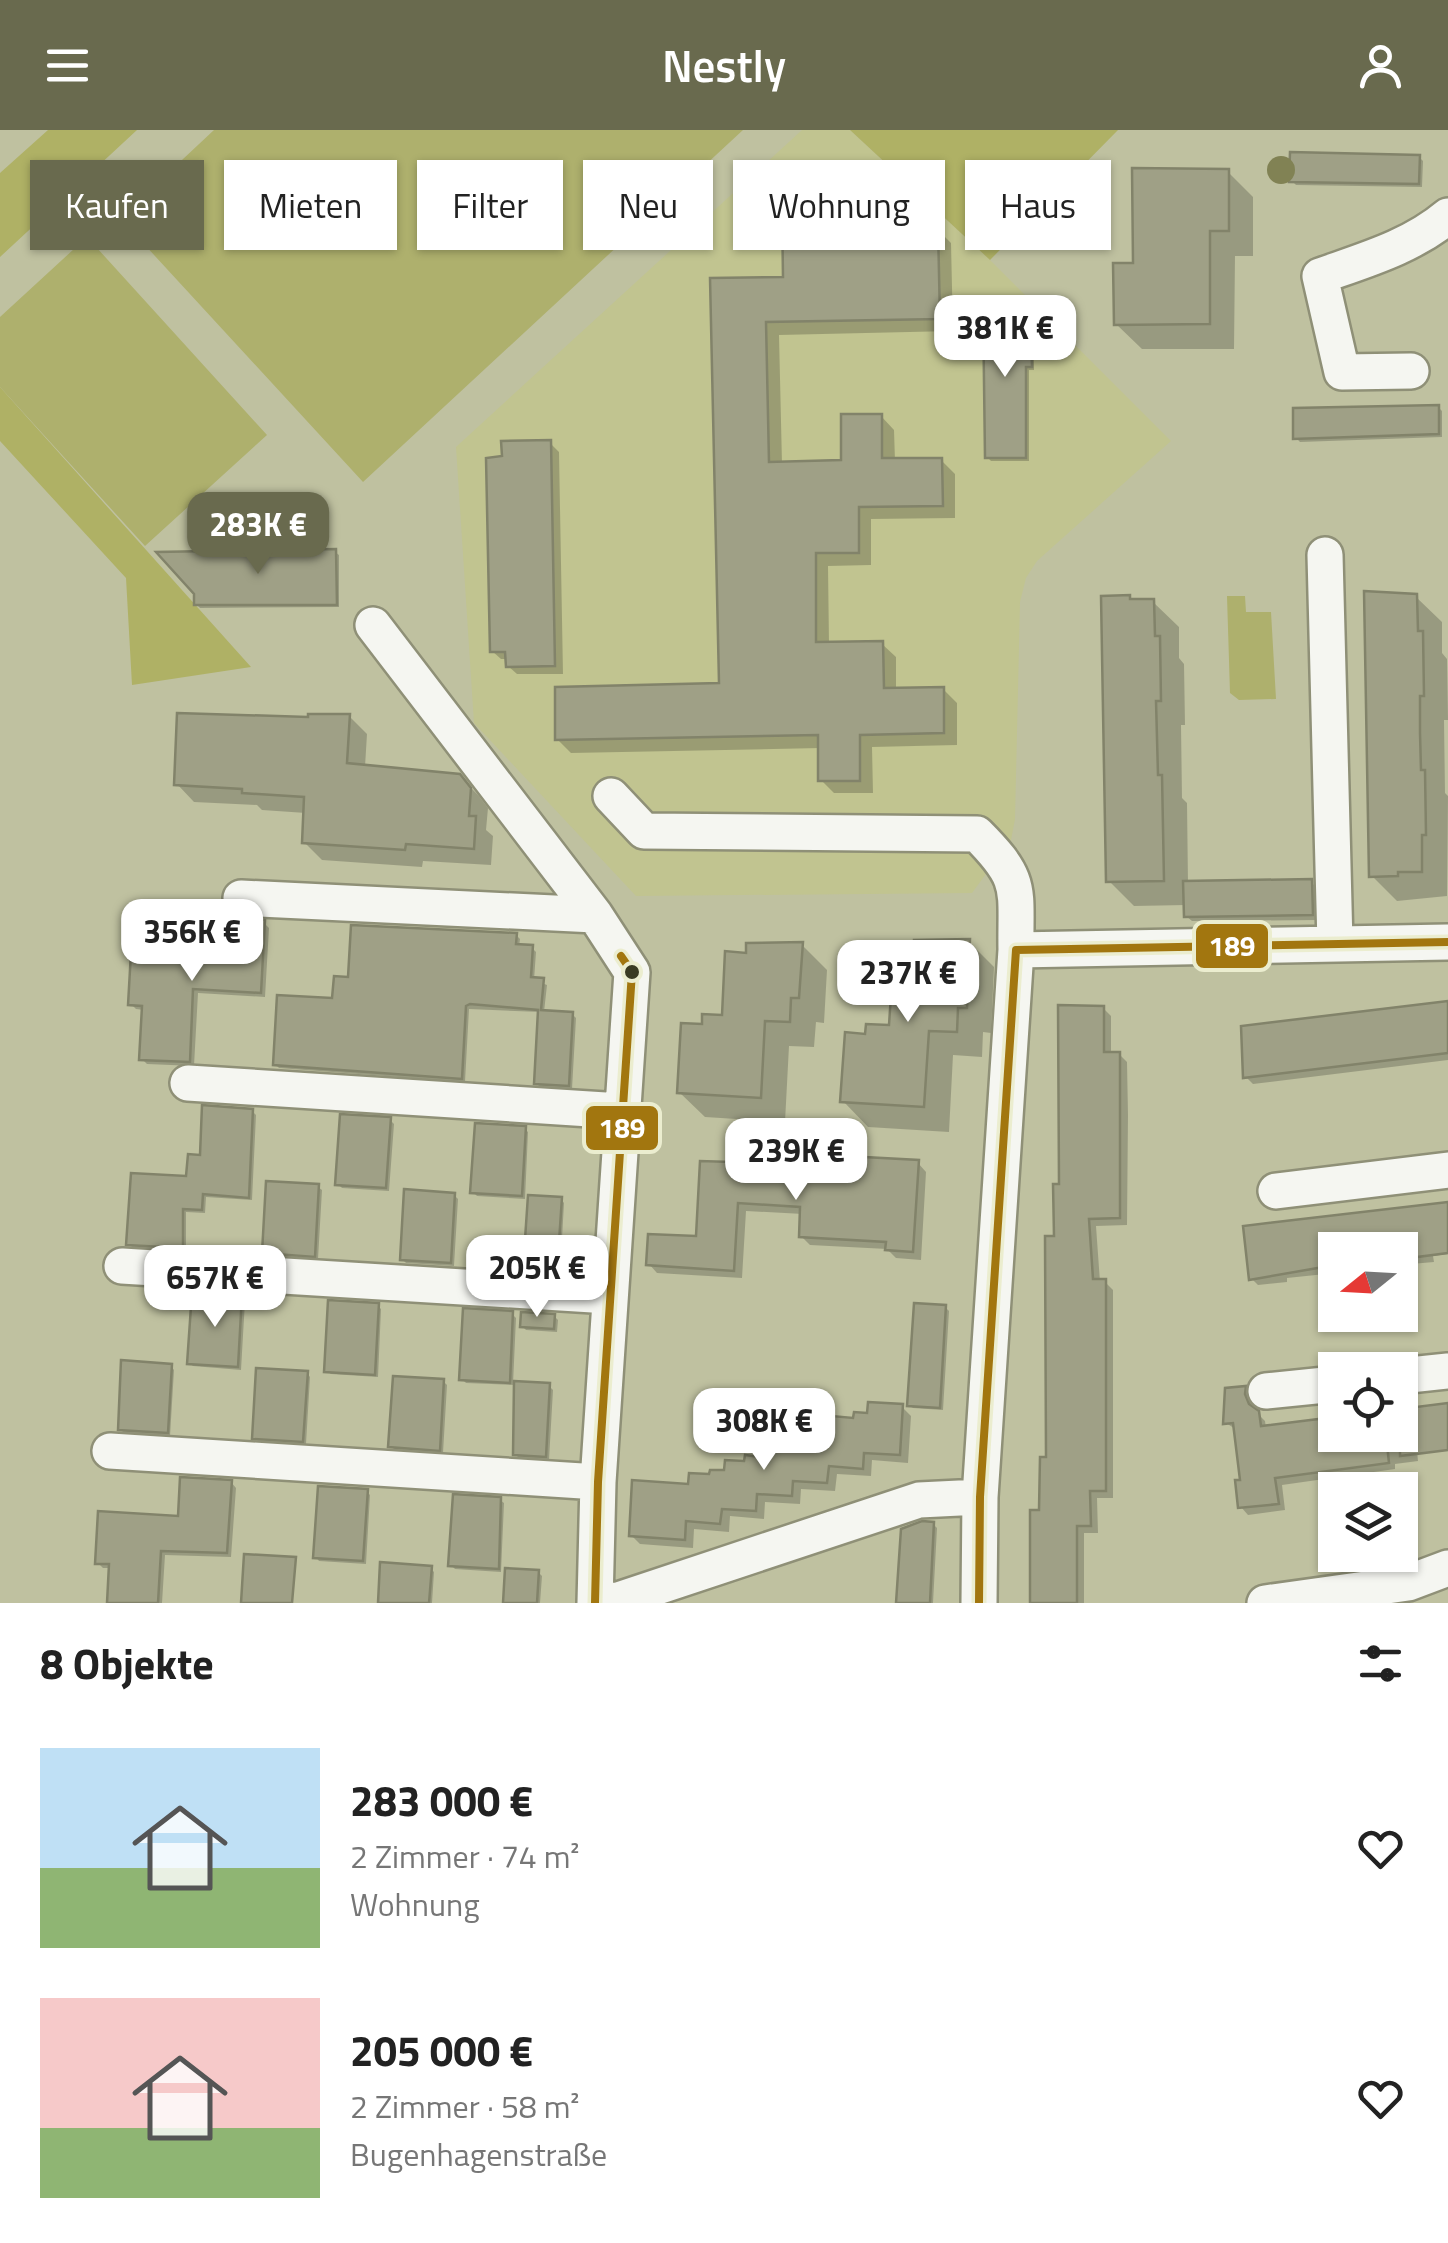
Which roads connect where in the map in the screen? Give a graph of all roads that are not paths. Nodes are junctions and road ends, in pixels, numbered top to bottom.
1 (1448, 216) edge
2 (1411, 371) dead end
3 (1325, 556) dead end
4 (373, 625) dead end
5 (611, 796) dead end
6 (241, 898) dead end
7 (595, 914) junction
8 (1448, 942) edge
9 (1335, 944) junction
10 (1016, 950) junction
11 (188, 1083) dead end
12 (621, 1110) junction
13 (1448, 1170) edge
14 (1276, 1191) dead end
15 (122, 1266) dead end
16 (609, 1296) junction
17 (1448, 1371) edge
18 (1418, 1374) edge
19 (1318, 1386) edge
20 (1266, 1391) dead end
21 (110, 1451) dead end
22 (598, 1482) junction
23 (980, 1498) junction
24 (1448, 1568) edge
25 (595, 1602) edge
26 (978, 1603) edge
27 (1265, 1603) edge

1 - 2 street
3 - 9 street
4 - 7 street
5 - 10 street
6 - 7 street
7 - 12 street
8 - 9 street
9 - 10 street
10 - 23 street
11 - 12 street
12 - 16 street
13 - 14 street
15 - 16 street
16 - 22 street
17 - 18 street
19 - 20 street
21 - 22 street
22 - 25 street
23 - 25 street
23 - 26 street
24 - 27 street

